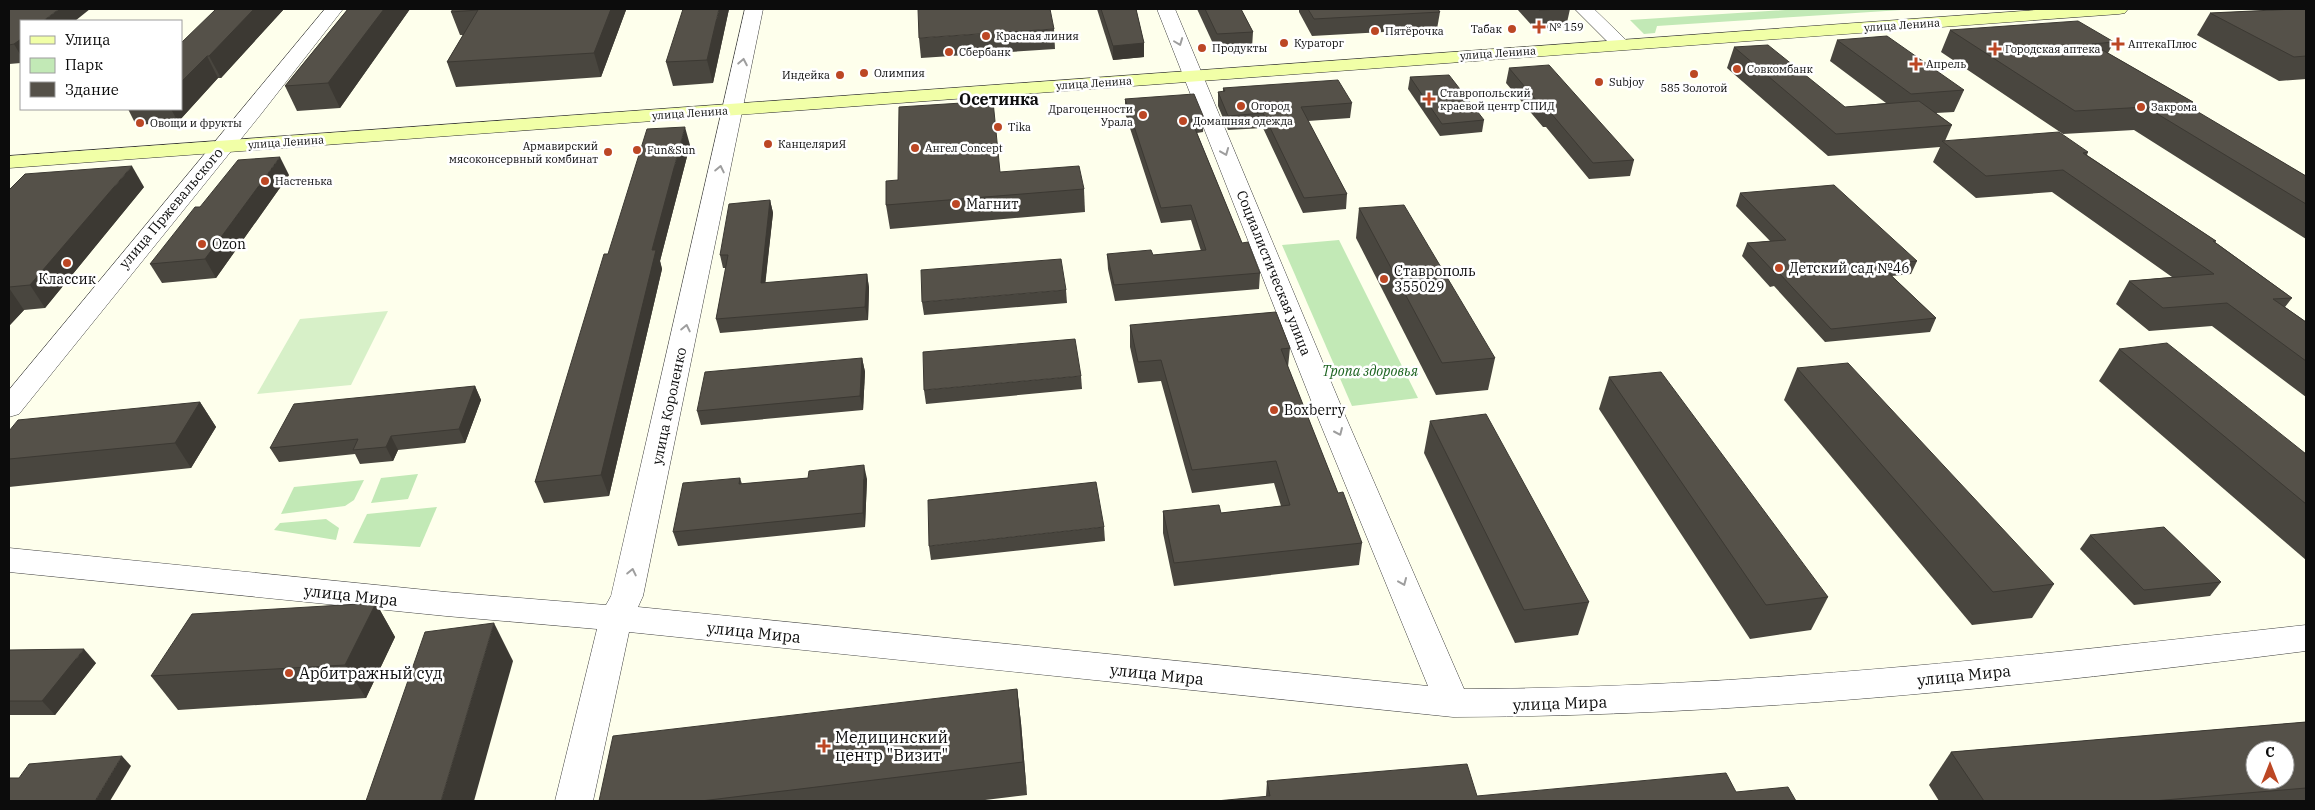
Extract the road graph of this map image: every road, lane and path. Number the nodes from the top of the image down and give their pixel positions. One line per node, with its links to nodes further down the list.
1 (334, 9): 9 (street, улица Пржевальского)
2 (754, 9): 8 (street, улица Короленко, one-way to 2)
3 (1166, 9): 7 (street, Социалистическая улица, one-way to 7)
4 (1584, 9): 6 (street)
5 (2119, 9): 6 (main road, улица Ленина)
6 (1620, 44): 7 (main road, улица Ленина)
7 (1192, 75): 8 (main road, улица Ленина); 15 (street, Социалистическая улица, one-way to 15)
8 (733, 110): 9 (main road, улица Ленина); 13 (street, улица Короленко, one-way to 8)
9 (224, 146): 10 (main road, улица Ленина); 11 (street, улица Пржевальского)
10 (9, 162)
11 (9, 408)
12 (9, 560): 13 (street, улица Мира)
13 (616, 618): 15 (street, улица Мира); 16 (street, улица Короленко)
14 (2306, 638): 15 (street, улица Мира)
15 (1453, 703)
16 (574, 801)

